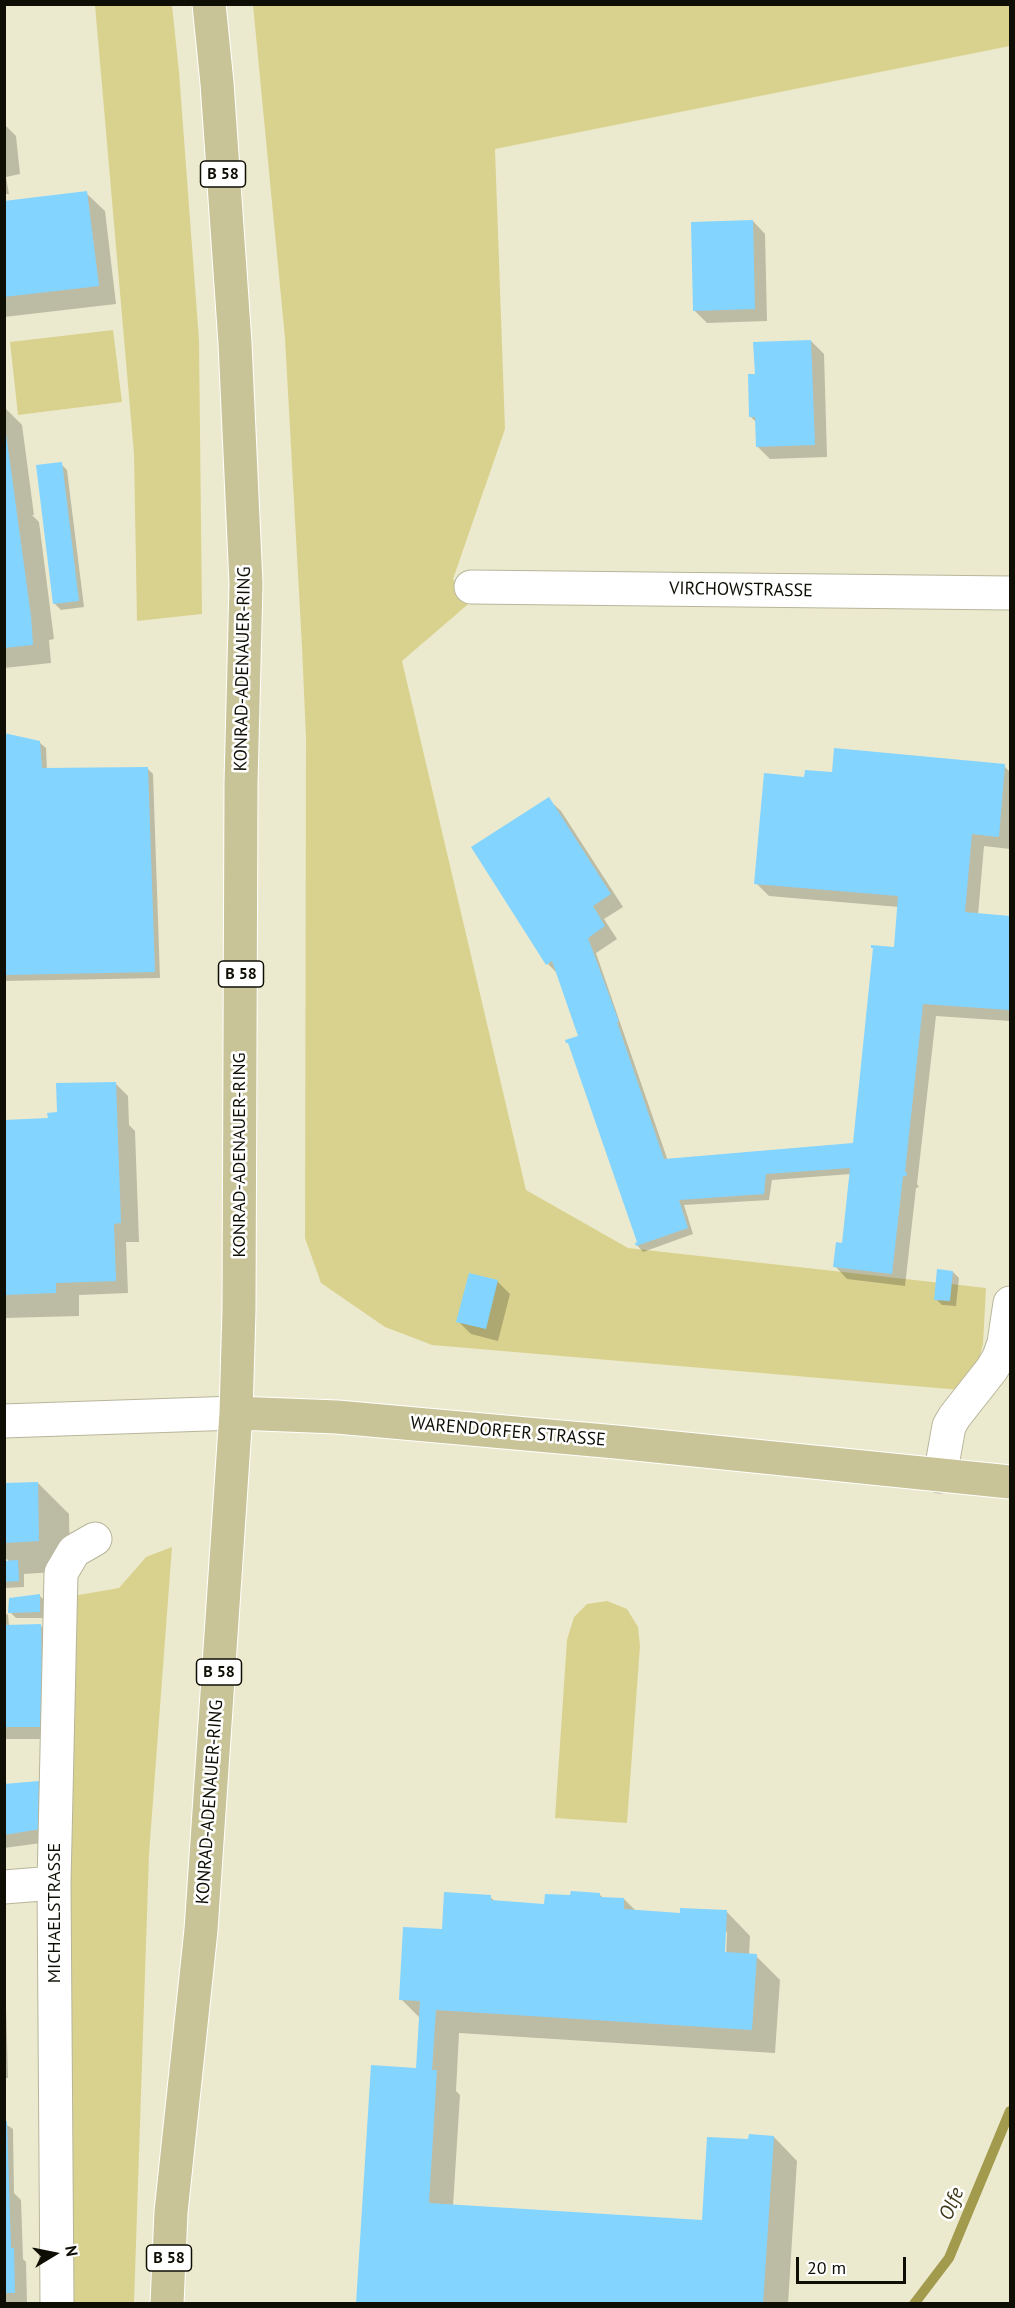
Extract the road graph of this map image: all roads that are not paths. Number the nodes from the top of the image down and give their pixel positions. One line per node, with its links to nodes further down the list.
1 (209, 4): 5 (main road, KONRAD-ADENAUER-RING / B 58)
2 (471, 587): 3 (street, VIRCHOWSTRASSE)
3 (1011, 593)
4 (1011, 1303): 7 (street)
5 (236, 1413): 6 (street, WARENDORFER STRASSE); 7 (main road, WARENDORFER STRASSE); 13 (main road, KONRAD-ADENAUER-RING / B 58)
6 (4, 1421)
7 (940, 1476): 8 (main road, WARENDORFER STRASSE)
8 (1011, 1482)
9 (95, 1539): 10 (street, MICHAELSTRASSE)
10 (54, 1883): 11 (street); 12 (street, MICHAELSTRASSE)
11 (4, 1887)
12 (57, 2304)
13 (167, 2304)

